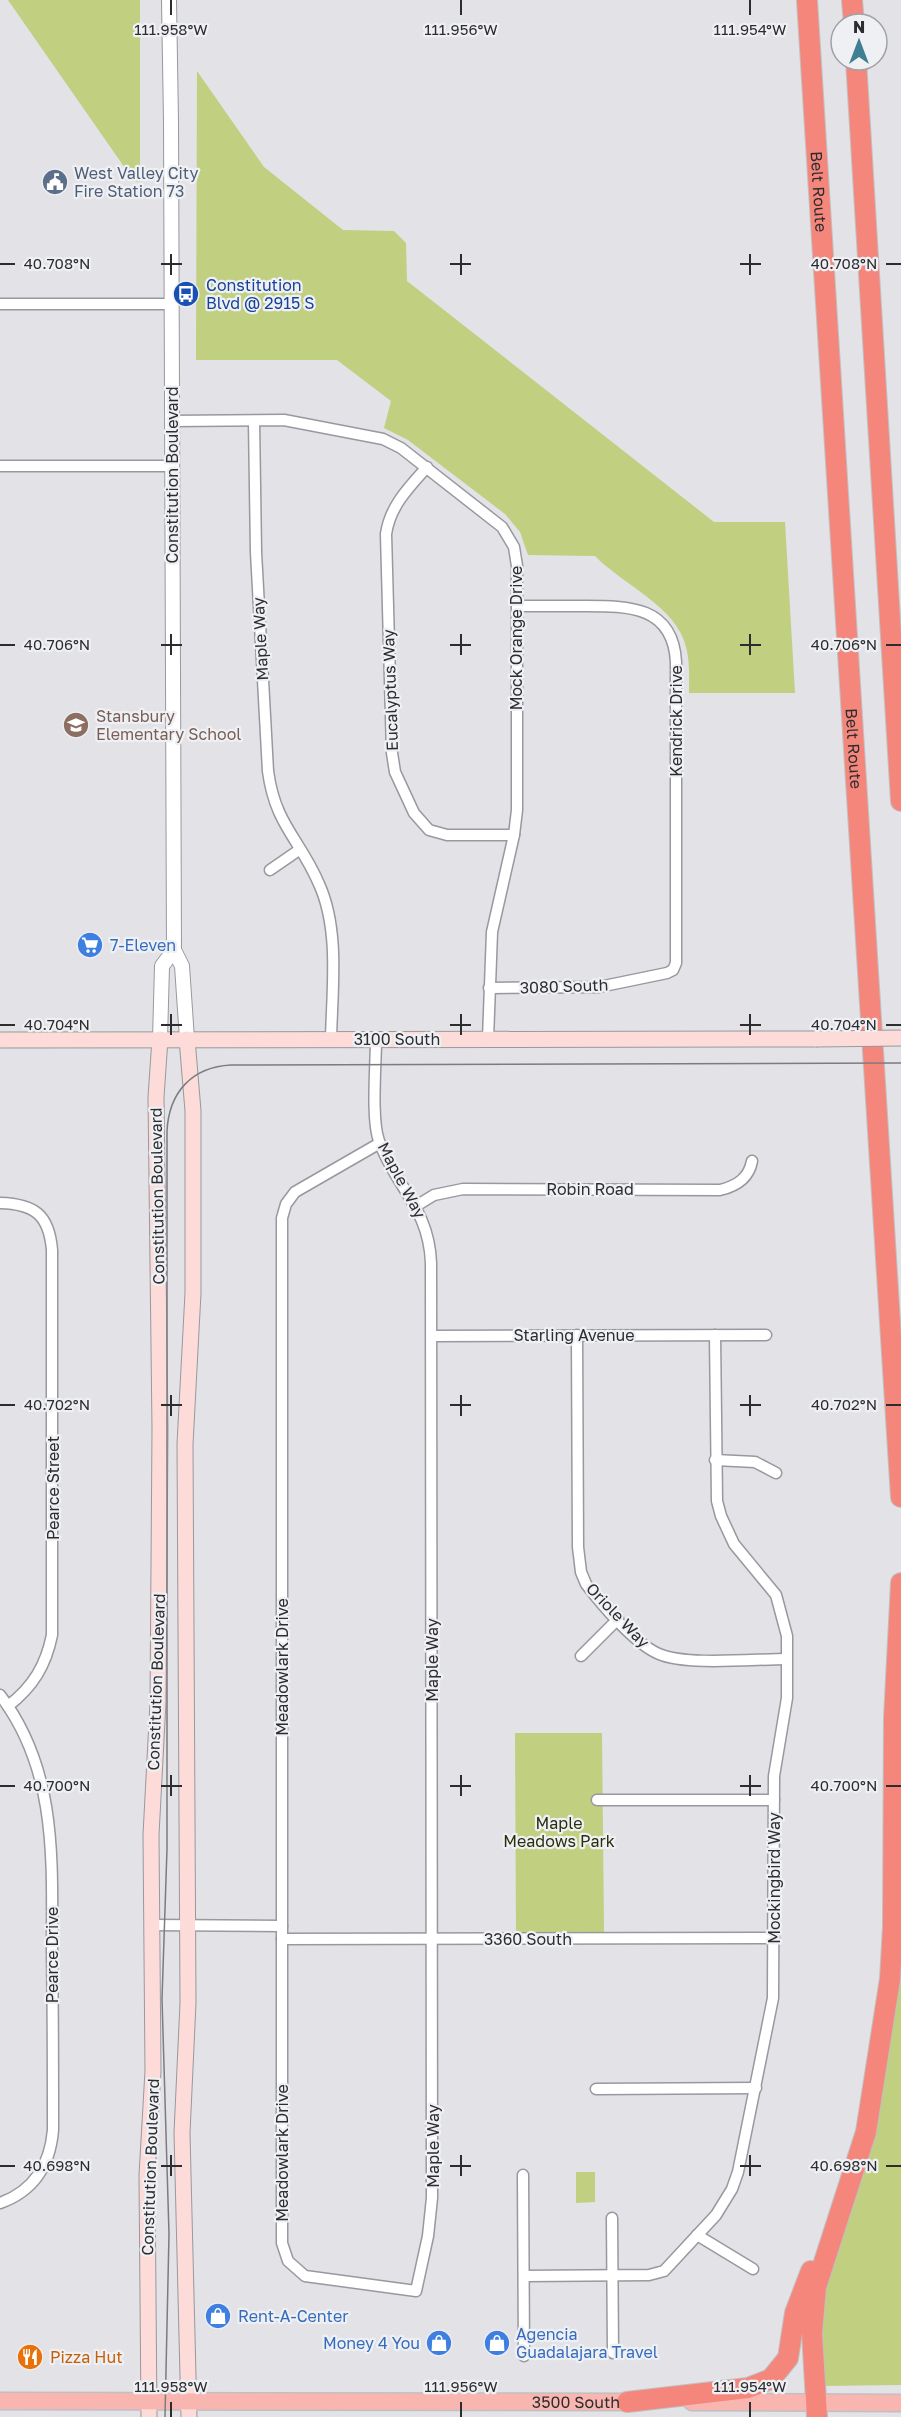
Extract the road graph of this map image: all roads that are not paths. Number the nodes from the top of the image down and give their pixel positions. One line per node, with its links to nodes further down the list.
1 (169, 0): 5 (street, Constitution Boulevard)
2 (807, 0): 36 (highway, Belt Route)
3 (857, 72): 12 (highway)
4 (0, 304): 5 (street)
5 (172, 304): 6 (street, Constitution Boulevard)
6 (172, 421): 7 (street, Mock Orange Drive); 9 (street, Constitution Boulevard)
7 (254, 421): 10 (street, Mock Orange Drive); 14 (street, Maple Way)
8 (0, 466): 9 (street)
9 (172, 466): 16 (street, Constitution Boulevard)
10 (427, 467): 11 (street, Mock Orange Drive); 13 (street, Eucalyptus Way)
11 (517, 606): 13 (street, Mock Orange Drive); 17 (street, Kendrick Drive)
12 (901, 801)
13 (514, 835): 18 (street, Mock Orange Drive)
14 (299, 850): 15 (street); 22 (street, Maple Way)
15 (270, 870)
16 (174, 950): 20 (street, Constitution Boulevard); 21 (street, Constitution Boulevard)
17 (673, 970): 18 (street, 3080 South)
18 (489, 988): 24 (street, Mock Orange Drive)
19 (901, 1038): 24 (main road, 3100 South, bridge)
20 (160, 1039): 21 (main road, 3100 South); 25 (main road, 3100 South); 45 (main road, Constitution Boulevard)
21 (188, 1039): 22 (main road, 3100 South); 46 (main road, Constitution Boulevard)
22 (331, 1039): 23 (main road, 3100 South)
23 (376, 1039): 24 (main road, 3100 South); 26 (street, Maple Way)
24 (489, 1039)
25 (0, 1040)
26 (380, 1143): 29 (street, Maple Way); 47 (street, Meadowlark Drive)
27 (752, 1161): 29 (street, Robin Road)
28 (0, 1203): 42 (street, Pearce Street)
29 (416, 1206): 33 (street, Maple Way)
30 (577, 1335): 31 (street, Starling Avenue); 33 (street, Starling Avenue); 38 (street, Oriole Way)
31 (715, 1335): 32 (street, Starling Avenue); 34 (street, Mockingbird Way)
32 (766, 1335)
33 (432, 1336): 50 (street, Maple Way)
34 (715, 1460): 35 (street); 40 (street, Mockingbird Way)
35 (776, 1473)
36 (901, 1497)
37 (901, 1583): 58 (highway)
38 (618, 1619): 39 (street); 40 (street, Oriole Way)
39 (581, 1656)
40 (786, 1659): 44 (street, Mockingbird Way)
41 (0, 1695): 42 (street, Pearce Drive)
42 (8, 1706): 54 (street, Pearce Drive)
43 (597, 1800): 44 (street)
44 (774, 1800): 48 (street, Mockingbird Way)
45 (151, 1925): 46 (street); 67 (main road, Constitution Boulevard)
46 (187, 1925): 47 (street); 68 (main road, Constitution Boulevard)
47 (282, 1926): 49 (street, Meadowlark Drive)
48 (774, 1938): 50 (street, 3360 South); 51 (street, Mockingbird Way)
49 (282, 1939): 50 (street, 3360 South); 57 (street, Meadowlark Drive)
50 (433, 1939): 57 (street, Maple Way)
51 (756, 2088): 52 (street); 56 (street, Mockingbird Way)
52 (596, 2089)
53 (523, 2175): 61 (street)
54 (0, 2203)
55 (612, 2218): 60 (street)
56 (697, 2235): 59 (street); 60 (street, Mockingbird Way)
57 (282, 2243)
58 (826, 2249): 65 (highway); 69 (highway)
59 (753, 2269)
60 (612, 2275): 61 (street, Mockingbird Way); 62 (street)
61 (524, 2276): 63 (street)
62 (613, 2354)
63 (524, 2356)
64 (0, 2401): 67 (main road, 3500 South)
65 (627, 2402): 68 (main road, 3500 South); 69 (main road, 3500 South)
66 (901, 2403): 69 (main road, 3500 South)
67 (148, 2409): 68 (main road, 3500 South)
68 (189, 2409)
69 (816, 2409)

